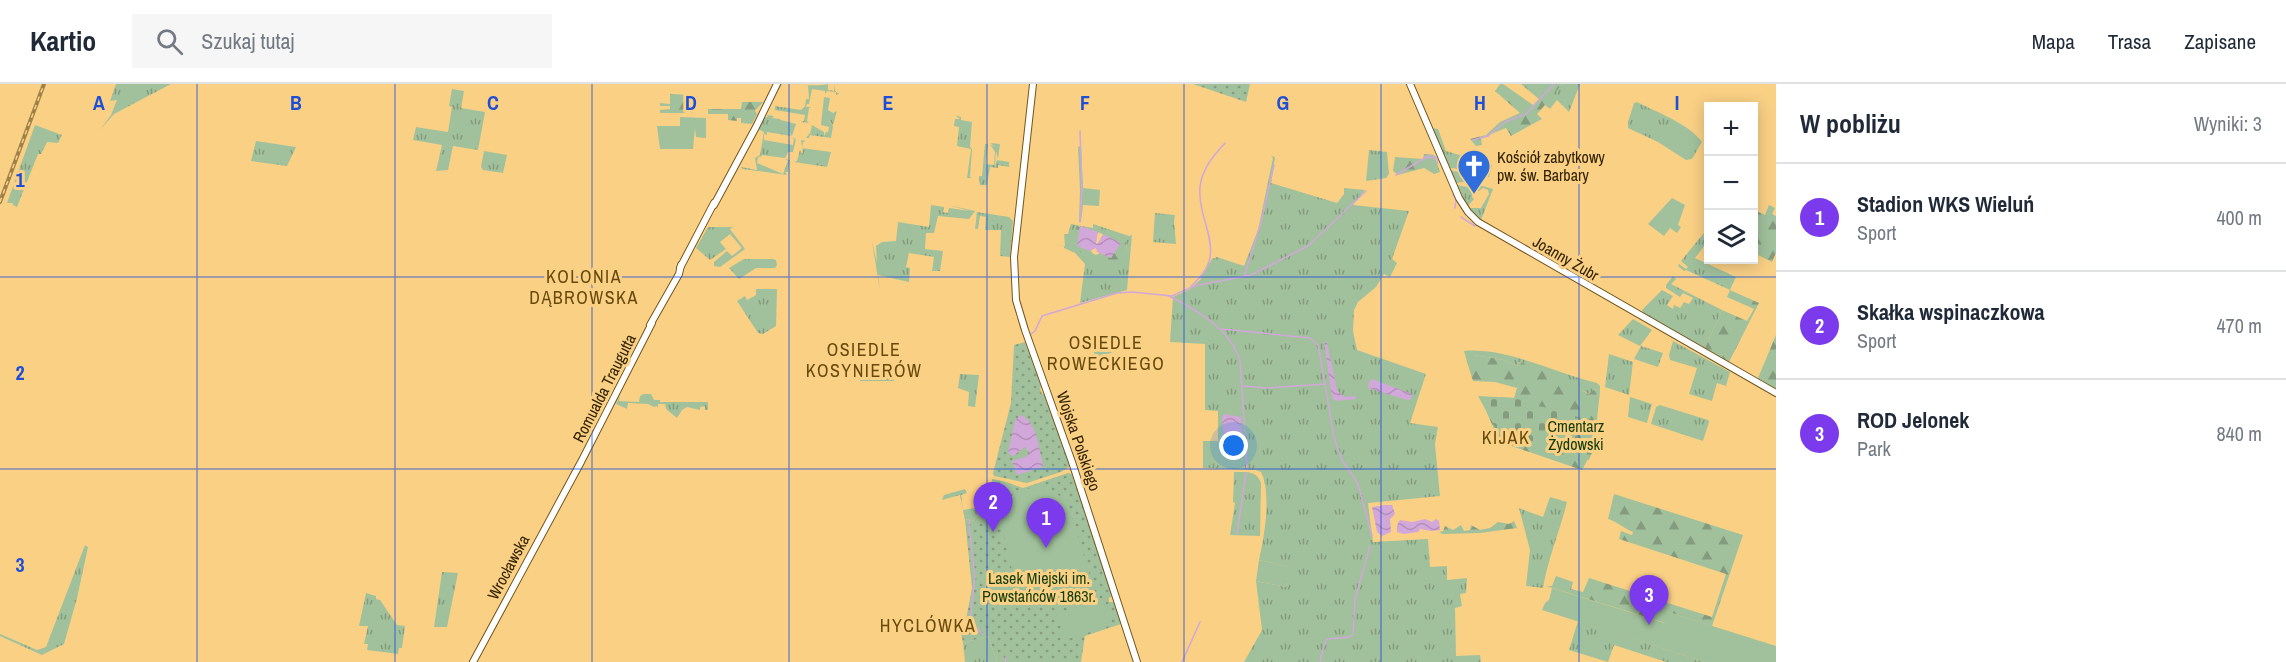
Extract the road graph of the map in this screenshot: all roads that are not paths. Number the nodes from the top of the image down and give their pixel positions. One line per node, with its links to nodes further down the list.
1 (777, 84): 4 (street, Romualda Traugutta)
2 (1033, 84): 10 (street, Wojska Polskiego)
3 (1410, 84): 5 (street, Joanny Żubr)
4 (652, 323): 6 (street, Romualda Traugutta); 7 (street, Romualda Traugutta)
5 (1776, 393)
6 (583, 450): 8 (street, Wrocławska)
7 (579, 465): 8 (street, Wrocławska)
8 (567, 485): 9 (street, Wrocławska)
9 (472, 662)
10 (1137, 662)

